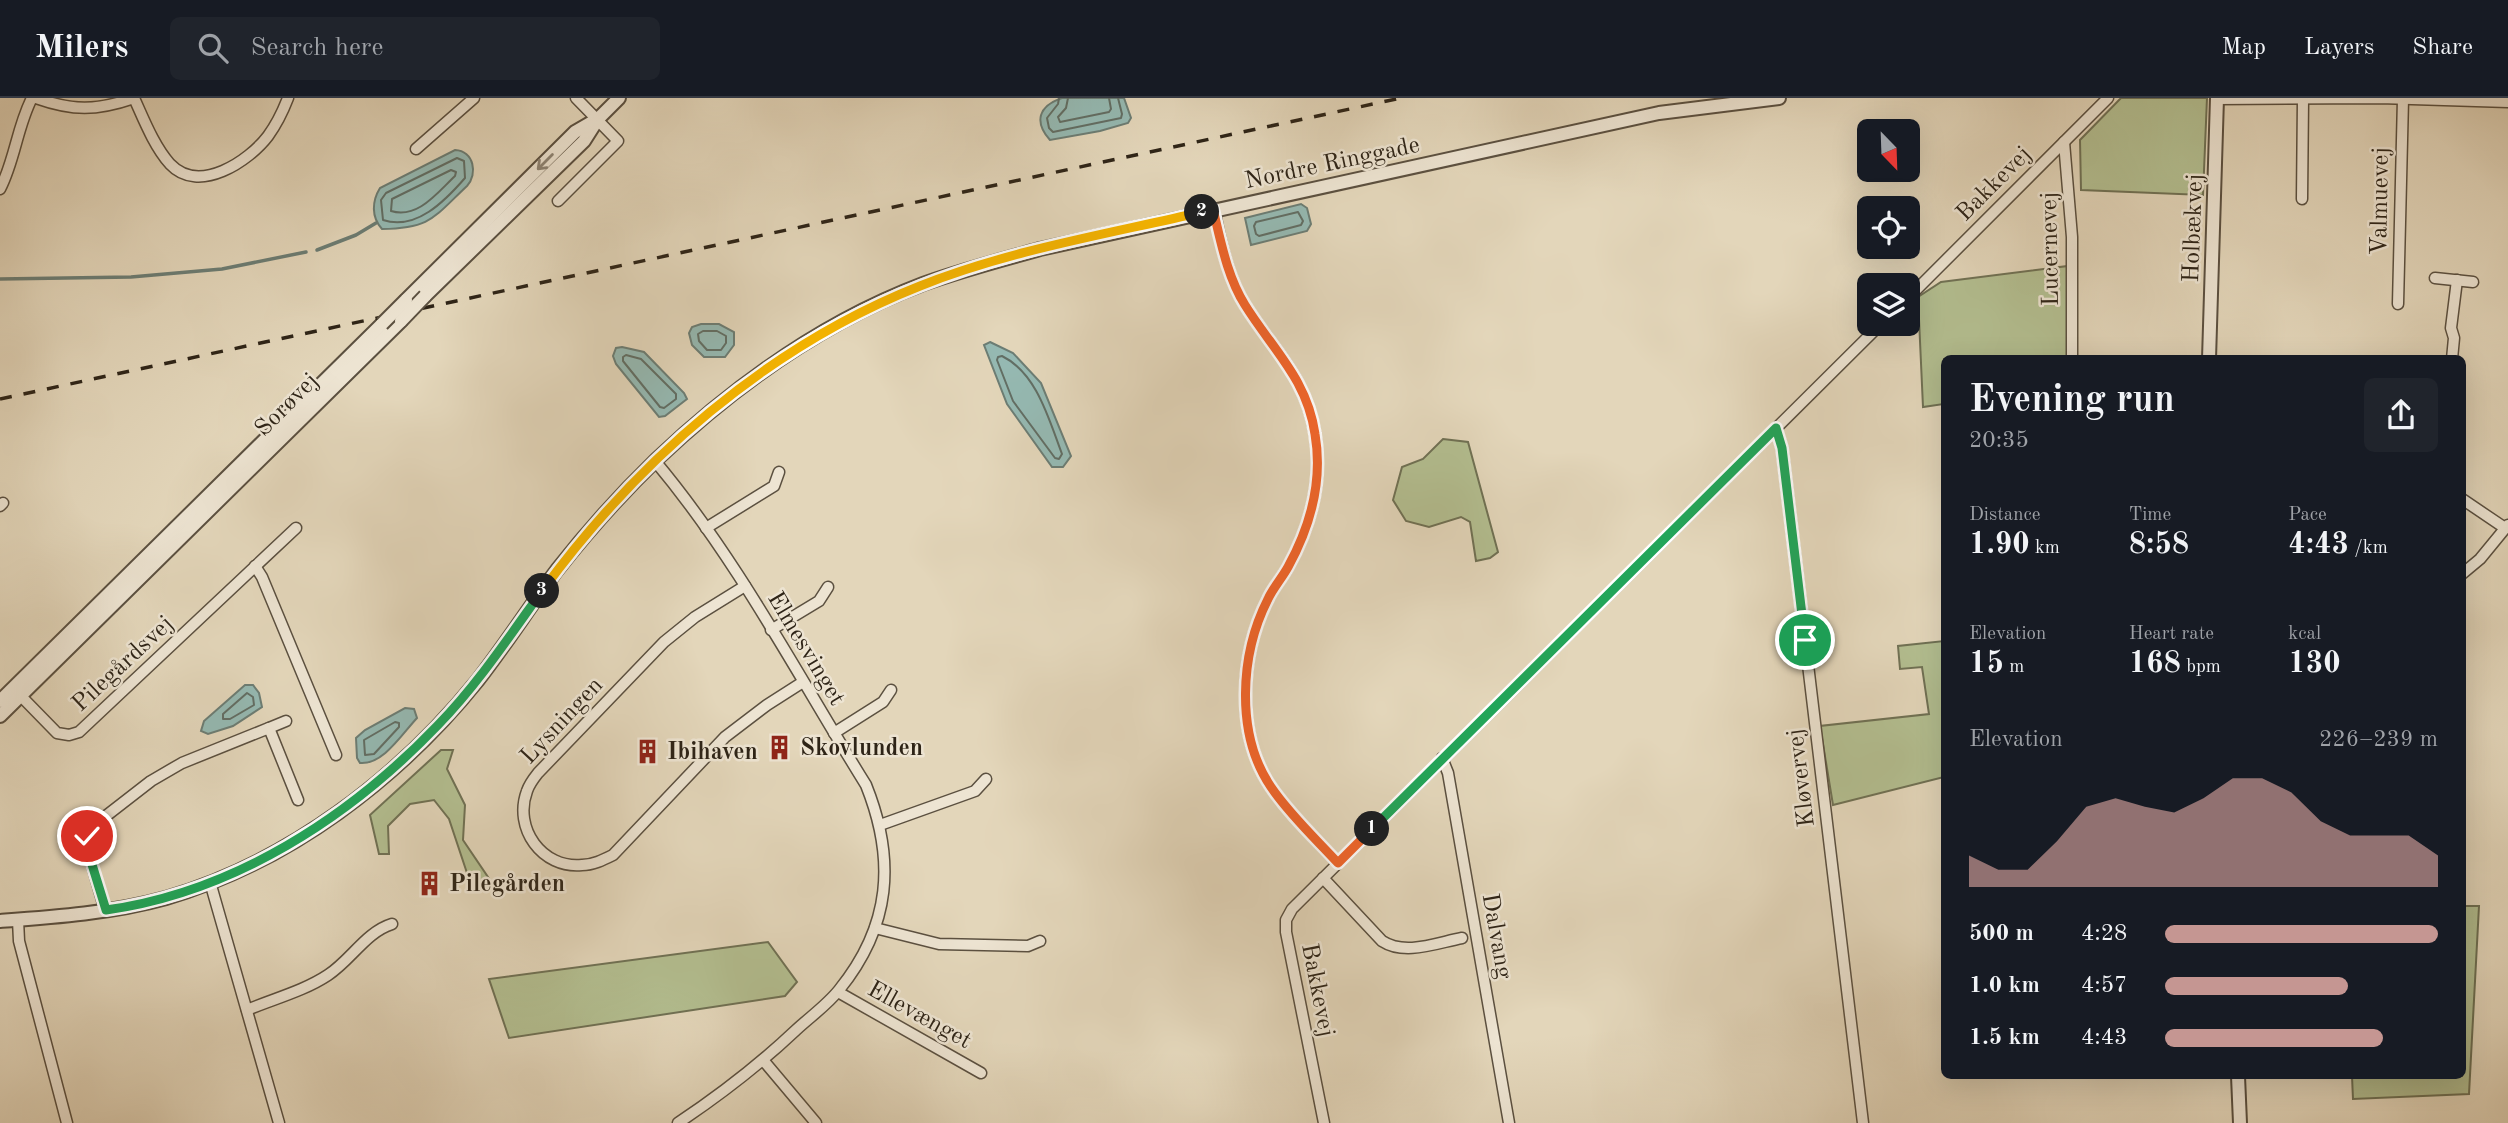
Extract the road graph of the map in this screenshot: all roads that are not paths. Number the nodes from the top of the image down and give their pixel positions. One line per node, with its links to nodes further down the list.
1 (34, 98): 2 (street); 17 (street)
2 (134, 98): 3 (street)
3 (288, 98)
4 (474, 98): 16 (street)
5 (576, 98): 14 (street)
6 (619, 98): 14 (street, Sorøvej)
7 (1779, 98): 20 (street, Nordre Ringgade)
8 (2108, 98): 15 (street, Bakkevej)
9 (2217, 98): 11 (street); 28 (street, Holbækvej)
10 (2380, 98): 11 (street); 12 (street)
11 (2303, 99): 18 (street)
12 (2403, 99): 13 (street); 25 (street, Valmuevej)
13 (2508, 102)
14 (598, 119): 19 (street); 44 (street, Sorøvej, bridge); 44 (street, Sorøvej, one-way to 44, bridge)
15 (2064, 142): 24 (street, Bakkevej); 27 (street, Lucernevej)
16 (416, 149)
17 (0, 189)
18 (2302, 199)
19 (558, 201)
20 (1213, 209): 31 (street, Nordre Ringgade); 55 (street)
21 (2435, 278): 22 (street)
22 (2457, 280): 23 (street); 29 (street)
23 (2473, 282)
24 (1920, 286)
25 (2398, 304)
26 (1869, 336): 30 (street, Bakkevej)
27 (2072, 355)
28 (2209, 355)
29 (2452, 355)
30 (1776, 428): 51 (street, Bakkevej); 76 (street, Kløvervej)
31 (655, 461): 36 (street, Elmesvinget); 57 (street, Nordre Ringgade)
32 (779, 472): 36 (street)
33 (2466, 501): 34 (street)
34 (2507, 527): 38 (street)
35 (296, 528): 37 (street, Pilegårdsvej)
36 (706, 528): 39 (street, Elmesvinget)
37 (255, 566): 44 (street, Pilegårdsvej); 50 (street)
38 (2466, 571)
39 (745, 586): 41 (street, Elmesvinget); 42 (street, Lysningen)
40 (828, 587): 41 (street)
41 (771, 630): 42 (street, Elmesvinget)
42 (803, 682): 49 (street, Elmesvinget)
43 (891, 690): 49 (street)
44 (17, 692): 45 (street, Sorøvej); 46 (street, Sorøvej)
45 (0, 701)
46 (0, 716)
47 (286, 721): 48 (street)
48 (268, 728): 53 (street); 58 (street)
49 (834, 733): 54 (street, Elmesvinget)
50 (336, 755)
51 (1442, 758): 55 (street, Bakkevej); 75 (street, Dalvang)
52 (986, 779): 54 (street)
53 (298, 800)
54 (880, 825): 62 (street, Elmesvinget)
55 (1338, 863): 56 (street, Bakkevej)
56 (1323, 878): 63 (street); 74 (street, Bakkevej)
57 (210, 882): 58 (street, Nordre Ringgade); 66 (street)
58 (106, 910): 59 (street, Nordre Ringgade)
59 (18, 920): 60 (street, Nordre Ringgade); 70 (street)
60 (0, 921)
61 (393, 924): 66 (street)
62 (875, 928): 64 (street); 65 (street, Elmesvinget)
63 (1462, 938)
64 (1040, 942)
65 (838, 992): 67 (street, Elmesvinget); 68 (street, Ellevænget)
66 (247, 1010): 71 (street)
67 (763, 1060): 72 (street, Elmesvinget); 73 (street)
68 (981, 1073)
69 (2238, 1079): 77 (street)
70 (67, 1123)
71 (279, 1123)
72 (678, 1123)
73 (816, 1123)
74 (1324, 1123)
75 (1509, 1123)
76 (1863, 1123)
77 (2239, 1123)

